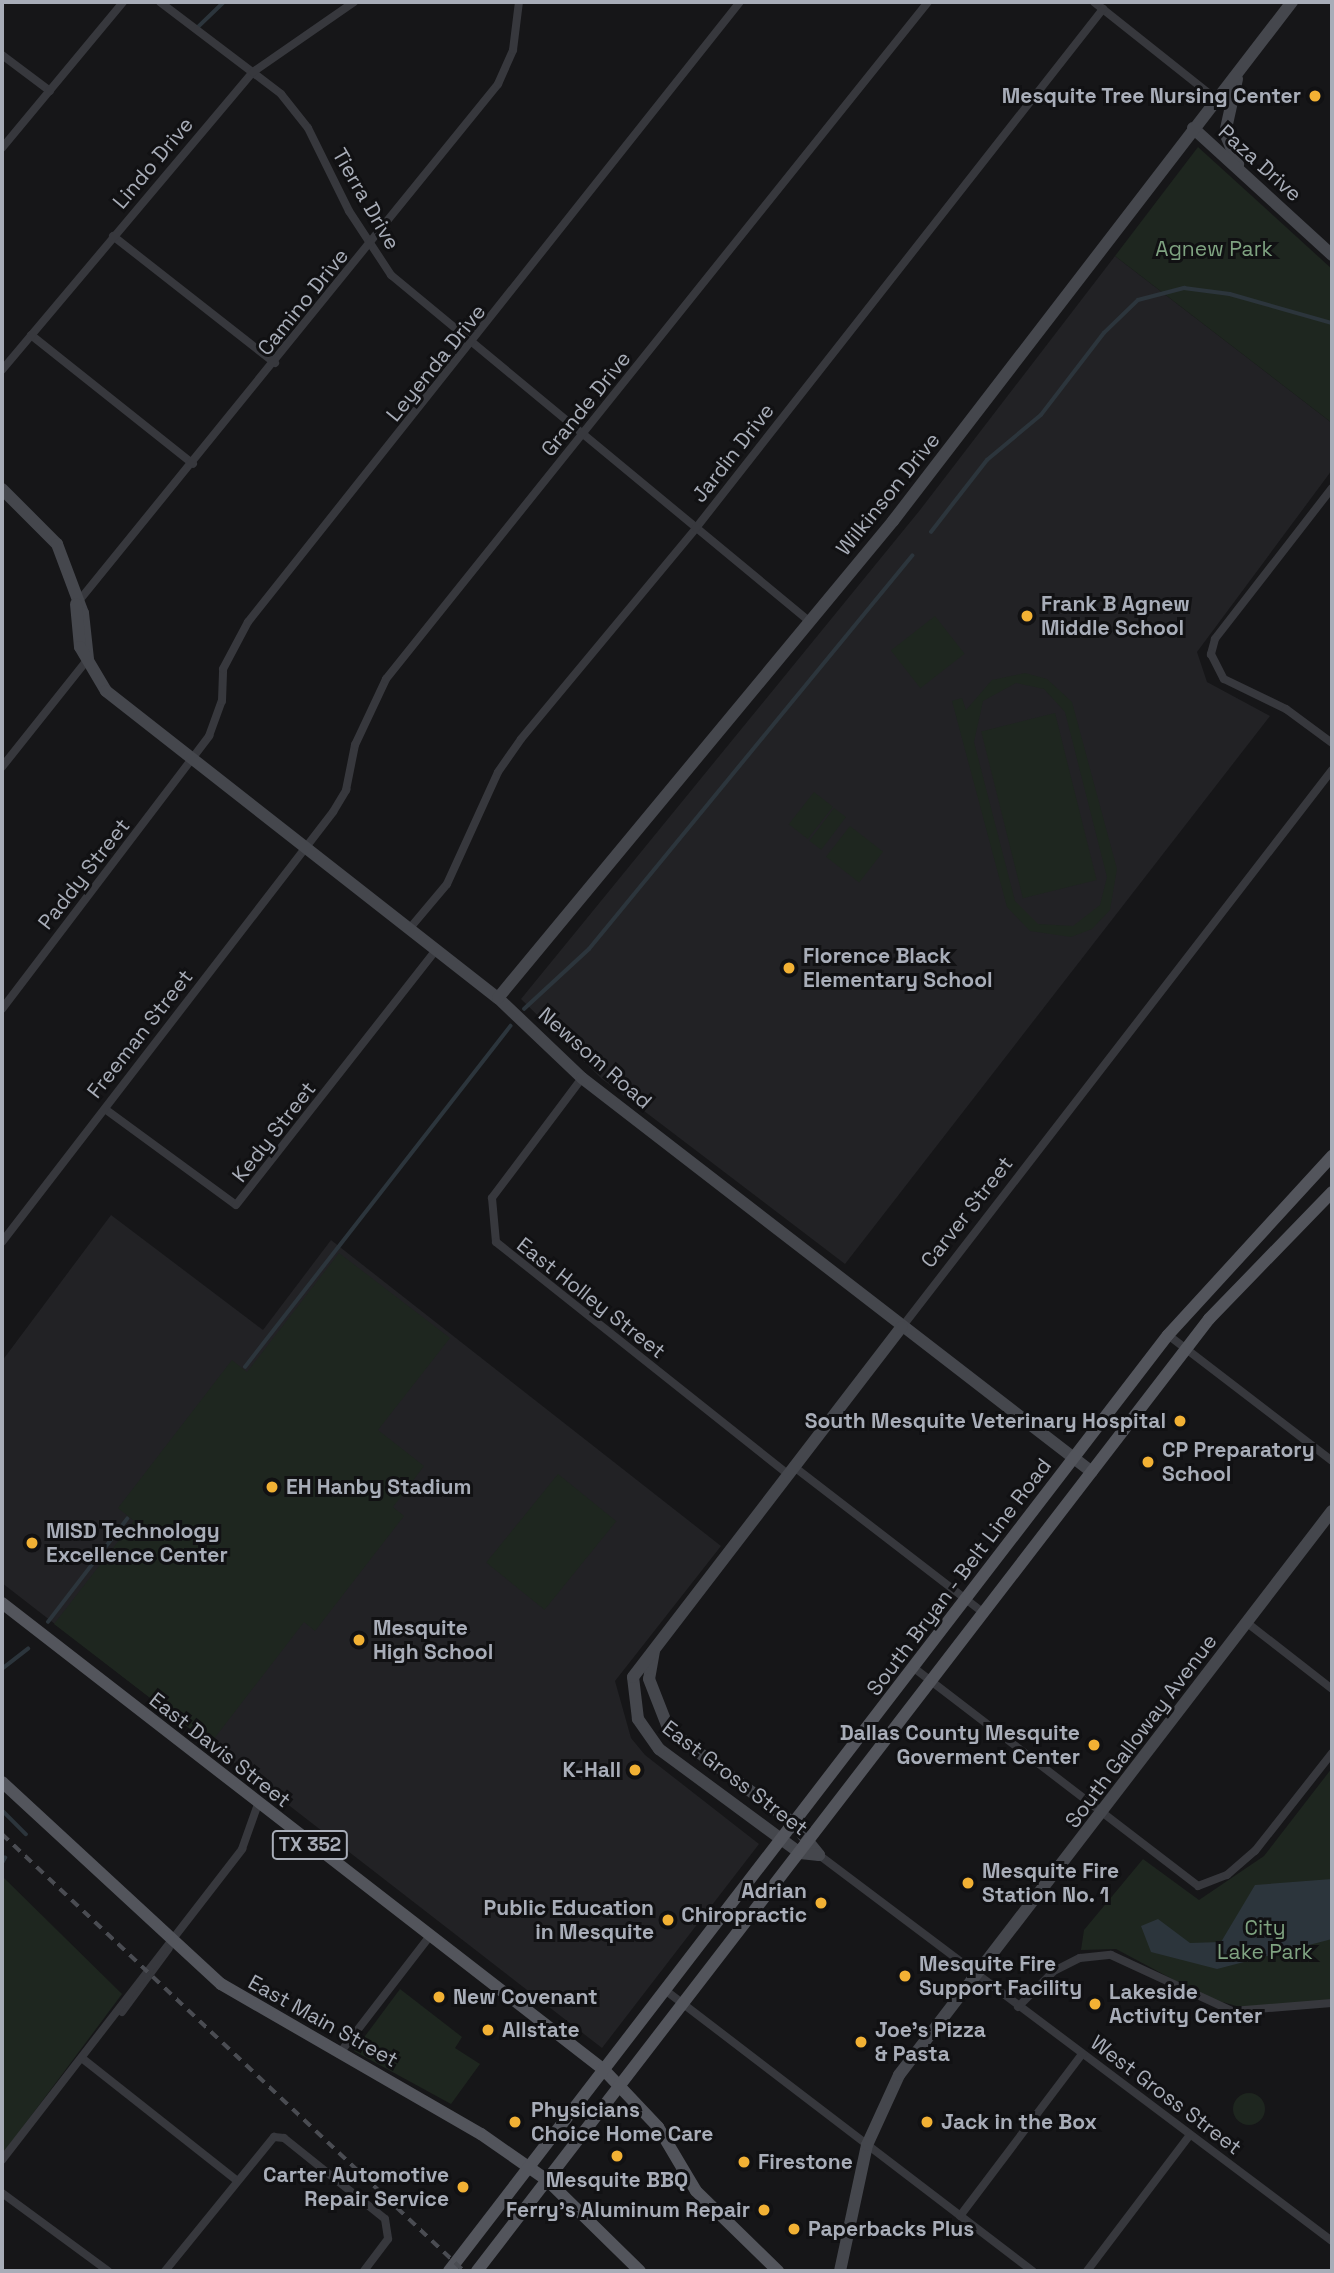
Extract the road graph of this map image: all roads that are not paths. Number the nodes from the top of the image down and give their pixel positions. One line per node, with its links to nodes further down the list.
1 (123, 2): 13 (street)
2 (160, 2): 12 (street, Tierra Drive)
3 (354, 2): 12 (street, Lindo Drive)
4 (519, 2): 19 (street, Camino Drive)
5 (740, 2): 22 (street, Leyenda Drive)
6 (928, 2): 25 (street, Grande Drive)
7 (1094, 2): 9 (street, Paza Drive)
8 (1292, 2): 11 (street, Wilkinson Drive)
9 (1103, 9): 14 (street, Paza Drive); 29 (street, Jardin Drive)
10 (2, 55): 13 (street)
11 (1242, 66): 14 (street, Wilkinson Drive); 17 (street)
12 (253, 72): 18 (street, Lindo Drive); 19 (street, Tierra Drive)
13 (50, 91): 16 (street)
14 (1216, 99): 15 (street, Wilkinson Drive)
15 (1193, 128): 17 (street, Paza Drive); 31 (street, Wilkinson Drive)
16 (2, 148)
17 (1245, 176): 20 (street, Paza Drive)
18 (113, 236): 21 (street, Lindo Drive); 23 (street)
19 (370, 247): 22 (street, Tierra Drive); 23 (street, Camino Drive)
20 (1332, 255)
21 (31, 335): 24 (street, Lindo Drive); 26 (street)
22 (473, 345): 25 (street, Tierra Drive); 34 (street, Leyenda Drive)
23 (275, 363): 26 (street, Camino Drive)
24 (2, 370)
25 (584, 435): 29 (street, Tierra Drive); 37 (street, Grande Drive)
26 (193, 464): 30 (street, Camino Drive)
27 (1332, 488): 33 (street)
28 (2, 489): 30 (street, Newsom Road)
29 (696, 528): 31 (street, Tierra Drive); 38 (street, Jardin Drive)
30 (76, 604): 32 (street, Newsom Road)
31 (809, 621): 40 (street, Wilkinson Drive)
32 (88, 659): 34 (street, Newsom Road); 35 (street)
33 (1332, 743)
34 (194, 760): 37 (street, Newsom Road); 41 (street, Paddy Street)
35 (2, 767)
36 (1332, 770): 47 (street, Carver Street)
37 (306, 848): 38 (street, Newsom Road); 43 (street, Freeman Street)
38 (410, 928): 39 (street, Newsom Road)
39 (438, 949): 40 (street, Newsom Road); 43 (street, Kedy Street)
40 (498, 998): 42 (street, Newsom Road)
41 (2, 1009)
42 (582, 1077): 47 (street, Newsom Road); 52 (street, East Holley Street)
43 (105, 1109): 46 (street, Freeman Street)
44 (1332, 1156): 48 (main road, South Bryan - Belt Line Road)
45 (1332, 1192): 49 (main road, South Bryan - Belt Line Road)
46 (2, 1242)
47 (902, 1327): 50 (street, Newsom Road); 52 (street, Carver Street)
48 (1168, 1335): 49 (street); 50 (main road, South Bryan - Belt Line Road)
49 (1186, 1349): 51 (street); 53 (main road, South Bryan - Belt Line Road)
50 (1074, 1458): 53 (street, Newsom Road); 55 (main road, South Bryan - Belt Line Road)
51 (1332, 1461)
52 (791, 1470): 57 (street, East Holley Street); 61 (street, Carver Street)
53 (1092, 1472): 56 (main road, South Bryan - Belt Line Road)
54 (1332, 1511): 60 (street, South Galloway Avenue)
55 (1013, 1538): 56 (main road); 57 (main road, South Bryan - Belt Line Road)
56 (1031, 1552): 59 (main road, South Bryan - Belt Line Road)
57 (966, 1600): 59 (street, East Holley Street); 62 (main road, South Bryan - Belt Line Road)
58 (2, 1603): 70 (main road, East Davis Street / TX 352)
59 (984, 1613): 64 (main road, South Bryan - Belt Line Road)
60 (1246, 1622): 65 (street); 71 (street, South Galloway Avenue)
61 (655, 1647): 63 (street, Carver Street); 72 (street, East Gross Street)
62 (914, 1668): 64 (street); 67 (main road, South Bryan - Belt Line Road)
63 (633, 1677): 74 (street, East Gross Street)
64 (931, 1682): 68 (main road, South Bryan - Belt Line Road); 71 (street)
65 (1332, 1689)
66 (1332, 1753): 71 (street)
67 (848, 1754): 68 (main road); 72 (main road, South Bryan - Belt Line Road)
68 (865, 1768): 73 (main road, South Bryan - Belt Line Road)
69 (2, 1782): 78 (main road, East Main Street)
70 (258, 1804): 77 (main road, East Davis Street / TX 352); 78 (street)
71 (1102, 1815): 79 (street, South Galloway Avenue)
72 (794, 1824): 73 (street, East Gross Street); 74 (main road, South Bryan - Belt Line Road)
73 (811, 1838): 75 (main road, South Bryan - Belt Line Road); 76 (street, East Gross Street)
74 (783, 1839): 75 (street, East Gross Street); 80 (main road, South Bryan - Belt Line Road)
75 (800, 1853): 76 (street, East Gross Street); 82 (main road, South Bryan - Belt Line Road)
76 (819, 1855): 79 (street, East Gross Street)
77 (429, 1937): 85 (street); 88 (main road, East Davis Street / TX 352)
78 (170, 1942): 84 (street); 84 (street); 85 (main road, East Main Street)
79 (979, 1976): 83 (street, West Gross Street); 91 (street, South Galloway Avenue)
80 (665, 1990): 82 (street); 88 (main road, South Bryan - Belt Line Road)
81 (1332, 2003): 83 (street)
82 (684, 2004): 89 (main road, South Bryan - Belt Line Road); 91 (street)
83 (1018, 2007): 86 (street, West Gross Street)
84 (116, 2016): 87 (street)
85 (339, 2054): 93 (main road, East Main Street)
86 (1082, 2054): 90 (street, West Gross Street); 97 (street)
87 (83, 2059): 92 (street); 94 (street)
88 (604, 2070): 89 (main road, East Davis Street / TX 352); 93 (main road, South Bryan - Belt Line Road)
89 (620, 2085): 95 (main road, South Bryan - Belt Line Road); 105 (main road, East Davis Street / TX 352)
90 (1190, 2135): 98 (street, West Gross Street); 108 (street)
91 (867, 2145): 97 (street); 106 (street, South Galloway Avenue)
92 (2, 2160)
93 (532, 2169): 95 (main road, East Main Street); 102 (main road, South Bryan - Belt Line Road)
94 (236, 2180): 100 (street); 101 (street)
95 (547, 2180): 103 (main road, South Bryan - Belt Line Road); 104 (main road, East Main Street)
96 (2, 2193): 99 (street)
97 (960, 2216): 107 (street)
98 (1332, 2241)
99 (104, 2270)
100 (166, 2271)
101 (364, 2271)
102 (449, 2271)
103 (477, 2271)
104 (640, 2271)
105 (778, 2271)
106 (840, 2271)
107 (1033, 2271)
108 (1087, 2271)

